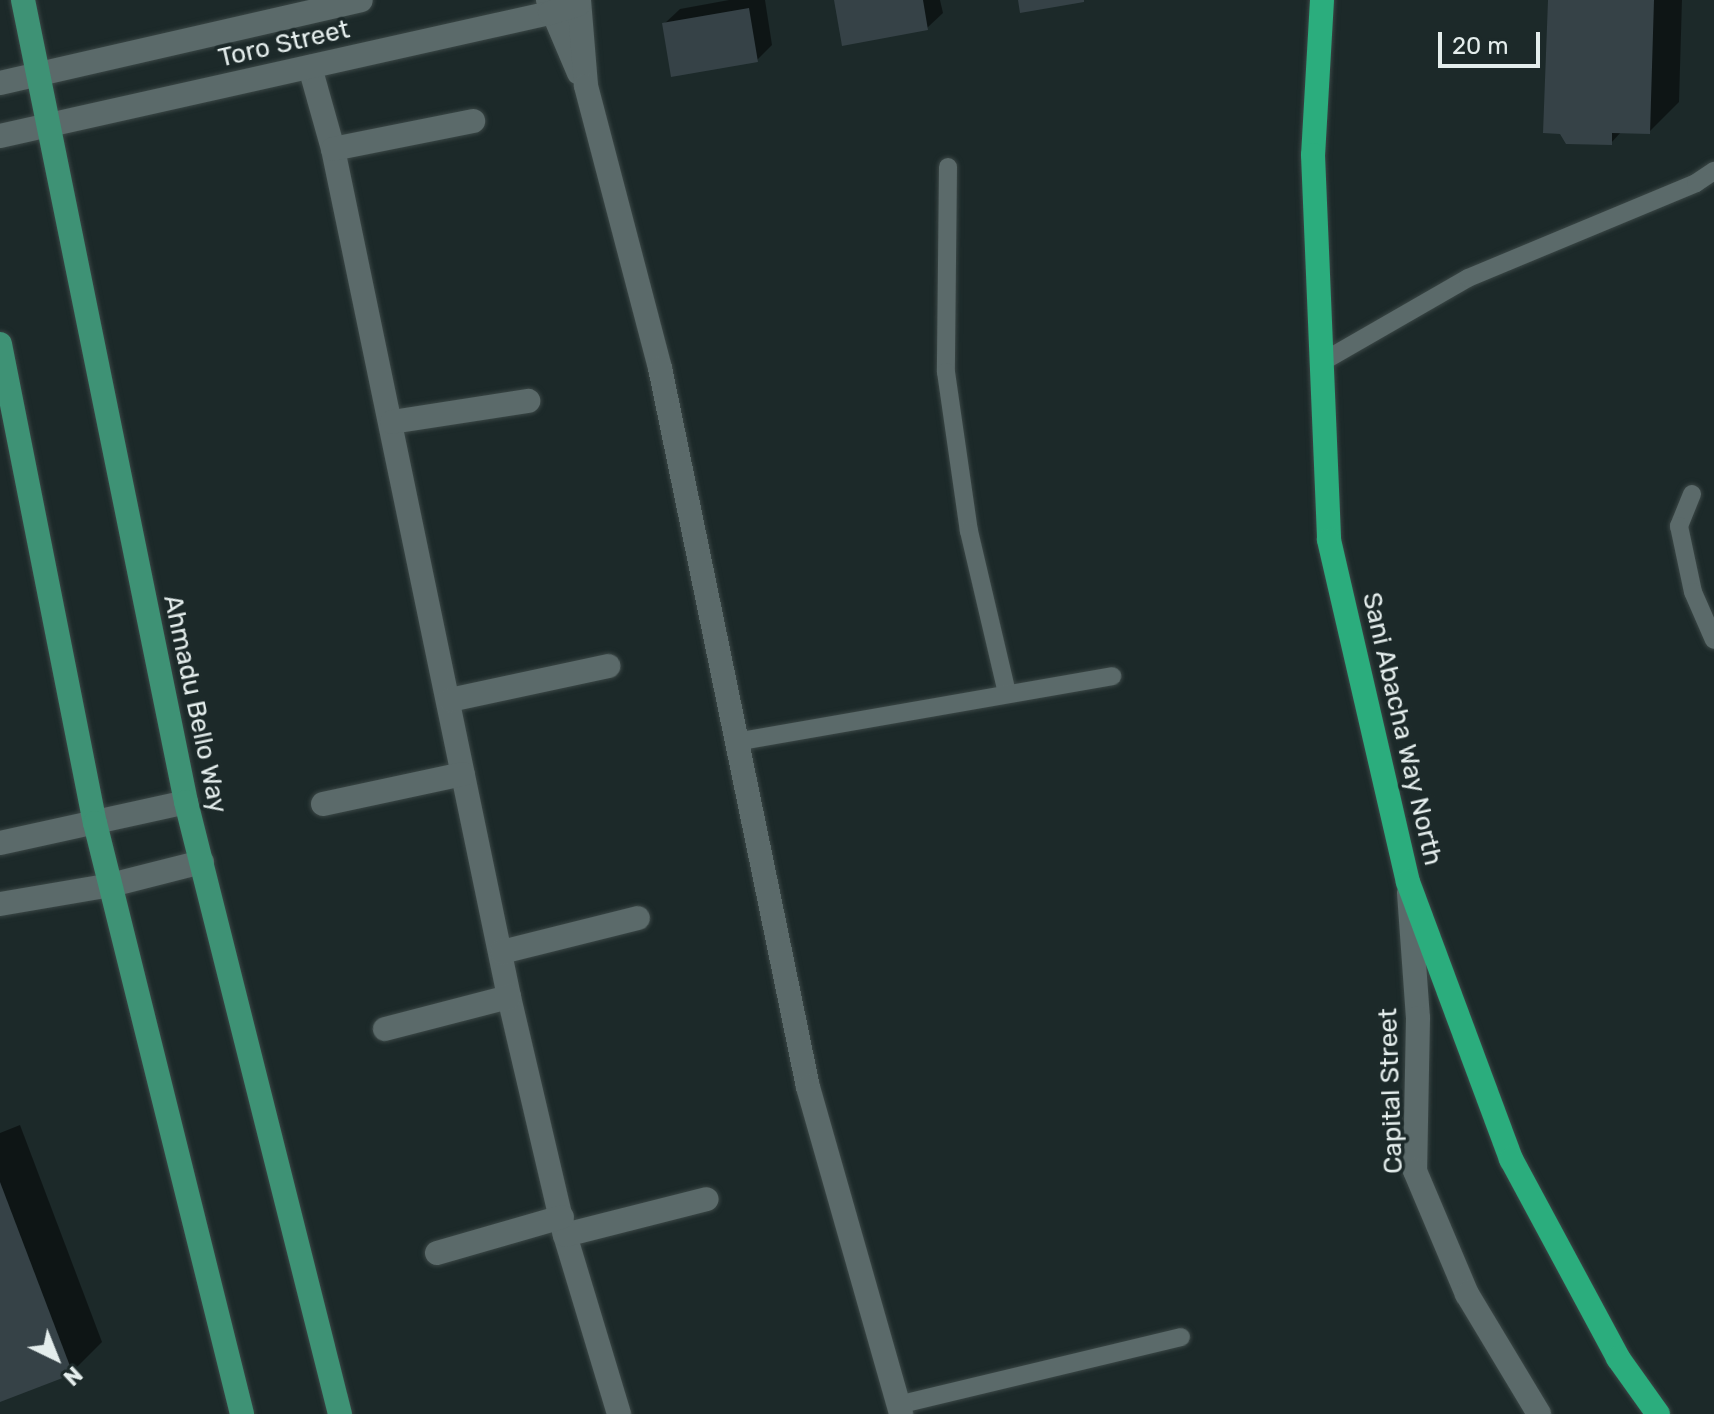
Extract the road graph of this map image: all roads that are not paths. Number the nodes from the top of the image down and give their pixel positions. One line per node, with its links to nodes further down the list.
1 (23, 0): 7 (main road, Ahmadu Bello Way)
2 (361, 0): 7 (street, Toro Street)
3 (1322, 0): 17 (highway, Sani Abacha Way North)
4 (579, 2): 5 (street, Toro Street); 9 (street)
5 (549, 7): 6 (street, Toro Street); 9 (street)
6 (310, 67): 11 (street, Toro Street); 13 (street)
7 (38, 75): 8 (street, Toro Street); 11 (main road, Ahmadu Bello Way)
8 (0, 83)
9 (586, 86): 26 (street)
10 (473, 121): 13 (street)
11 (47, 126): 12 (street, Toro Street); 28 (main road, Ahmadu Bello Way)
12 (0, 136)
13 (333, 149): 19 (street)
14 (948, 167): 24 (lane)
15 (1714, 171): 17 (lane)
16 (0, 344): 30 (main road)
17 (1322, 362): 33 (highway, Sani Abacha Way North)
18 (528, 401): 19 (street)
19 (392, 422): 25 (street)
20 (1692, 494): 21 (lane)
21 (1714, 640)
22 (608, 666): 25 (street)
23 (1112, 676): 24 (lane)
24 (1007, 693): 26 (lane)
25 (450, 700): 27 (street)
26 (735, 742): 44 (street)
27 (463, 774): 29 (street); 37 (street)
28 (186, 802): 30 (street); 32 (main road, Ahmadu Bello Way)
29 (323, 804)
30 (95, 823): 31 (street); 34 (main road)
31 (0, 843)
32 (202, 862): 34 (street); 46 (main road, Ahmadu Bello Way)
33 (1408, 882): 48 (street, Capital Street); 49 (highway, Sani Abacha Way North)
34 (111, 885): 35 (street); 45 (main road)
35 (0, 904)
36 (638, 918): 37 (street)
37 (502, 952): 38 (street)
38 (509, 997): 39 (street); 41 (street)
39 (385, 1029)
40 (707, 1199): 41 (street)
41 (564, 1226): 42 (street); 47 (street)
42 (437, 1253)
43 (1181, 1337): 44 (lane)
44 (900, 1409)
45 (242, 1414)
46 (340, 1414)
47 (619, 1414)
48 (1539, 1414)
49 (1658, 1414)

